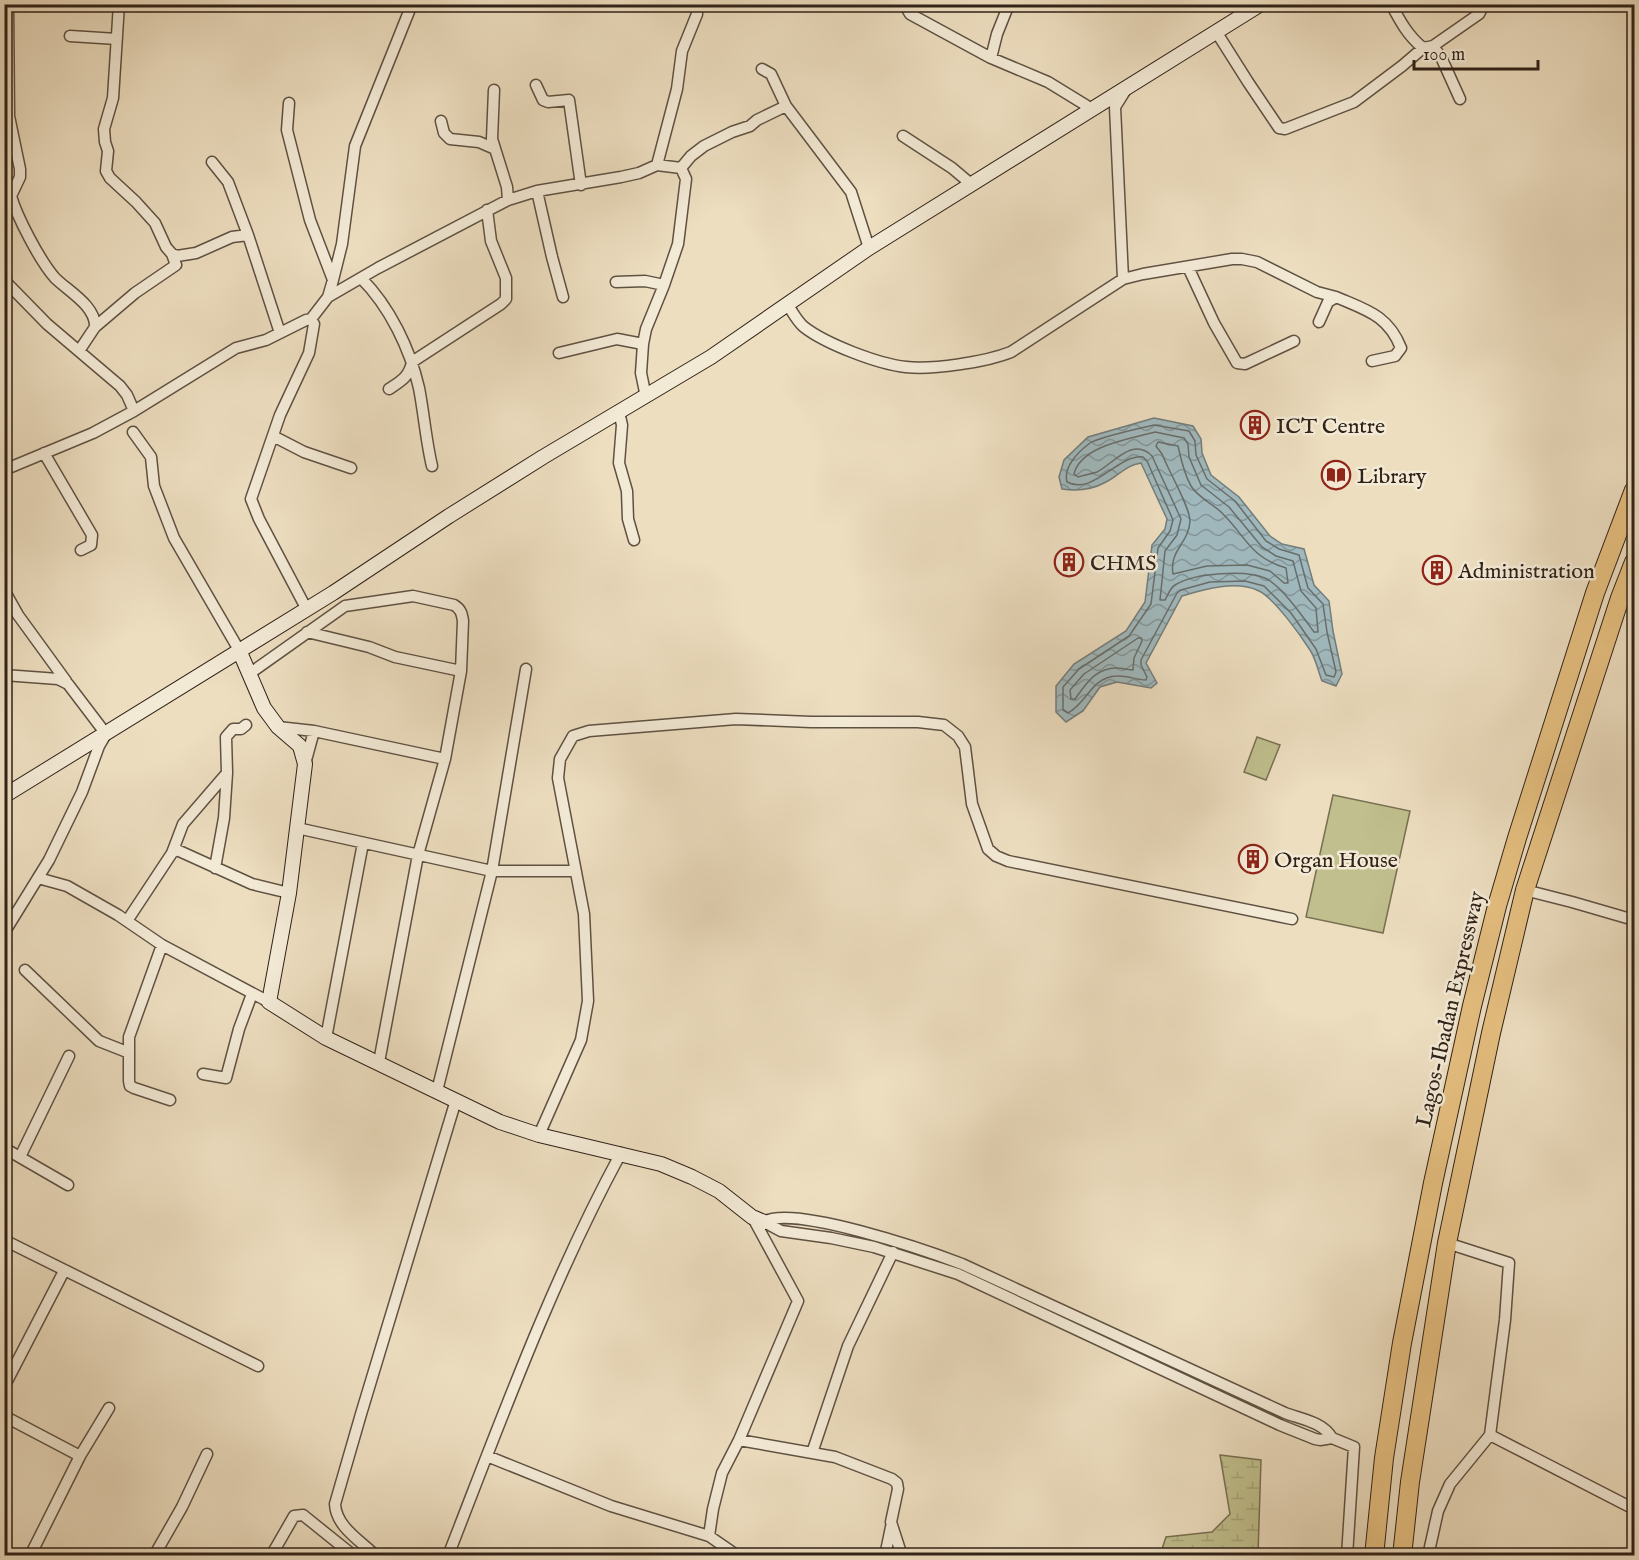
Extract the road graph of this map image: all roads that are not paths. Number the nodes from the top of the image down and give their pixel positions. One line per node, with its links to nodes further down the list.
1 (8, 4): 50 (street)
2 (119, 4): 12 (street)
3 (412, 4): 41 (street)
4 (696, 4): 27 (street)
5 (904, 4): 14 (street)
6 (1009, 4): 14 (street)
7 (1260, 4): 10 (street)
8 (1391, 4): 13 (street)
9 (1485, 5): 13 (street)
10 (1217, 33): 13 (street); 17 (street)
11 (70, 36): 12 (street)
12 (117, 39): 36 (street)
13 (1428, 47): 19 (street)
14 (991, 58): 22 (street)
15 (762, 69): 21 (street)
16 (536, 85): 30 (street)
17 (1130, 87): 22 (street); 39 (street)
18 (494, 90): 25 (street)
19 (1460, 99)
20 (289, 103): 41 (street)
21 (786, 106): 28 (street); 35 (street)
22 (1092, 110): 29 (street)
23 (441, 121): 25 (street)
24 (903, 136): 29 (street)
25 (495, 149): 32 (street)
26 (212, 162): 34 (street)
27 (657, 165): 28 (street); 30 (street)
28 (681, 168): 43 (street)
29 (971, 184): 35 (street)
30 (580, 185): 31 (street)
31 (537, 191): 32 (street); 45 (street)
32 (508, 200): 33 (street)
33 (487, 210): 38 (street); 57 (street)
34 (248, 235): 36 (street); 51 (street)
35 (869, 248): 47 (street)
36 (172, 254): 50 (street)
37 (1188, 267): 39 (street); 46 (street); 52 (street)
38 (361, 278): 44 (street); 57 (street)
39 (1123, 279): 47 (street)
40 (4, 280): 54 (street)
41 (333, 280): 44 (street)
42 (616, 282): 43 (street)
43 (664, 285): 53 (street)
44 (328, 297): 48 (street)
45 (563, 297)
46 (1336, 297): 49 (street); 56 (street)
47 (788, 305): 59 (street)
48 (311, 319): 51 (street); 63 (street)
49 (1319, 322)
50 (95, 327): 54 (street)
51 (280, 333): 60 (street)
52 (1294, 341)
53 (642, 344): 55 (street); 59 (street)
54 (78, 351): 60 (street)
55 (559, 353)
56 (1372, 361)
57 (412, 362): 58 (street); 65 (street)
58 (389, 389)
59 (646, 397): 61 (street)
60 (134, 411): 64 (street)
61 (619, 412): 69 (street); 73 (street)
62 (132, 432): 75 (street)
63 (273, 436): 66 (street); 73 (street)
64 (44, 453): 67 (street); 70 (street)
65 (432, 466)
66 (351, 468)
67 (4, 470)
68 (1635, 490): 149 (highway, Lagos-Ibadan Expressway)
69 (634, 540)
70 (81, 550)
71 (1635, 562): 97 (highway, Lagos-Ibadan Expressway)
72 (4, 590): 80 (street)
73 (306, 608): 75 (street)
74 (307, 632): 77 (street); 77 (street); 78 (street)
75 (239, 650): 78 (street); 84 (street)
76 (526, 669): 94 (street)
77 (460, 671): 85 (street)
78 (249, 674): 82 (street)
79 (4, 675): 80 (street)
80 (68, 684): 84 (street)
81 (246, 725): 87 (street)
82 (278, 727): 83 (street); 86 (street)
83 (314, 731): 85 (street); 86 (street)
84 (106, 734): 88 (street); 96 (street)
85 (445, 759): 92 (street)
86 (305, 764): 89 (street)
87 (227, 773): 91 (street); 93 (street)
88 (4, 796)
89 (297, 828): 90 (street); 98 (street)
90 (363, 843): 92 (street); 107 (street)
91 (172, 853): 93 (street); 101 (street)
92 (418, 855): 94 (street); 110 (street)
93 (214, 868): 98 (street)
94 (492, 871): 95 (street); 112 (street)
95 (575, 871): 99 (street); 115 (street)
96 (38, 878): 101 (street); 102 (street)
97 (1525, 890): 100 (street); 122 (highway, Lagos-Ibadan Expressway)
98 (289, 893): 106 (street)
99 (1292, 919)
100 (1635, 920)
101 (128, 921): 103 (street)
102 (4, 933)
103 (162, 945): 105 (street); 108 (street)
104 (25, 970): 108 (street)
105 (252, 994): 106 (street); 111 (street)
106 (269, 1002): 107 (street)
107 (326, 1038): 110 (street)
108 (128, 1052): 113 (street)
109 (69, 1056): 118 (street)
110 (380, 1062): 112 (street)
111 (203, 1074)
112 (437, 1091): 114 (street)
113 (170, 1100)
114 (456, 1100): 115 (street); 143 (street)
115 (539, 1135): 117 (street)
116 (5, 1151): 118 (street)
117 (621, 1153): 120 (street); 135 (street)
118 (20, 1157): 119 (street)
119 (68, 1185)
120 (758, 1220): 123 (street); 130 (street); 131 (street)
121 (4, 1240): 124 (street)
122 (1447, 1243): 129 (street); 150 (highway, Lagos-Ibadan Expressway)
123 (893, 1252): 130 (street); 132 (street)
124 (64, 1271): 125 (street); 126 (street)
125 (258, 1365)
126 (4, 1387)
127 (110, 1408): 134 (street)
128 (4, 1416): 134 (street)
129 (1490, 1436): 136 (street); 151 (street)
130 (1332, 1438): 148 (street)
131 (739, 1440): 132 (street); 138 (street)
132 (812, 1453): 137 (street)
133 (207, 1454): 140 (street)
134 (80, 1456): 139 (street)
135 (487, 1456): 138 (street); 144 (street)
136 (1635, 1509)
137 (891, 1526): 146 (street); 147 (street)
138 (709, 1536): 145 (street)
139 (30, 1556)
140 (154, 1556)
141 (271, 1556): 142 (street)
142 (354, 1556)
143 (376, 1556)
144 (448, 1556)
145 (738, 1556)
146 (885, 1556)
147 (902, 1556)
148 (1347, 1556)
149 (1374, 1556)
150 (1402, 1556)
151 (1428, 1556)

